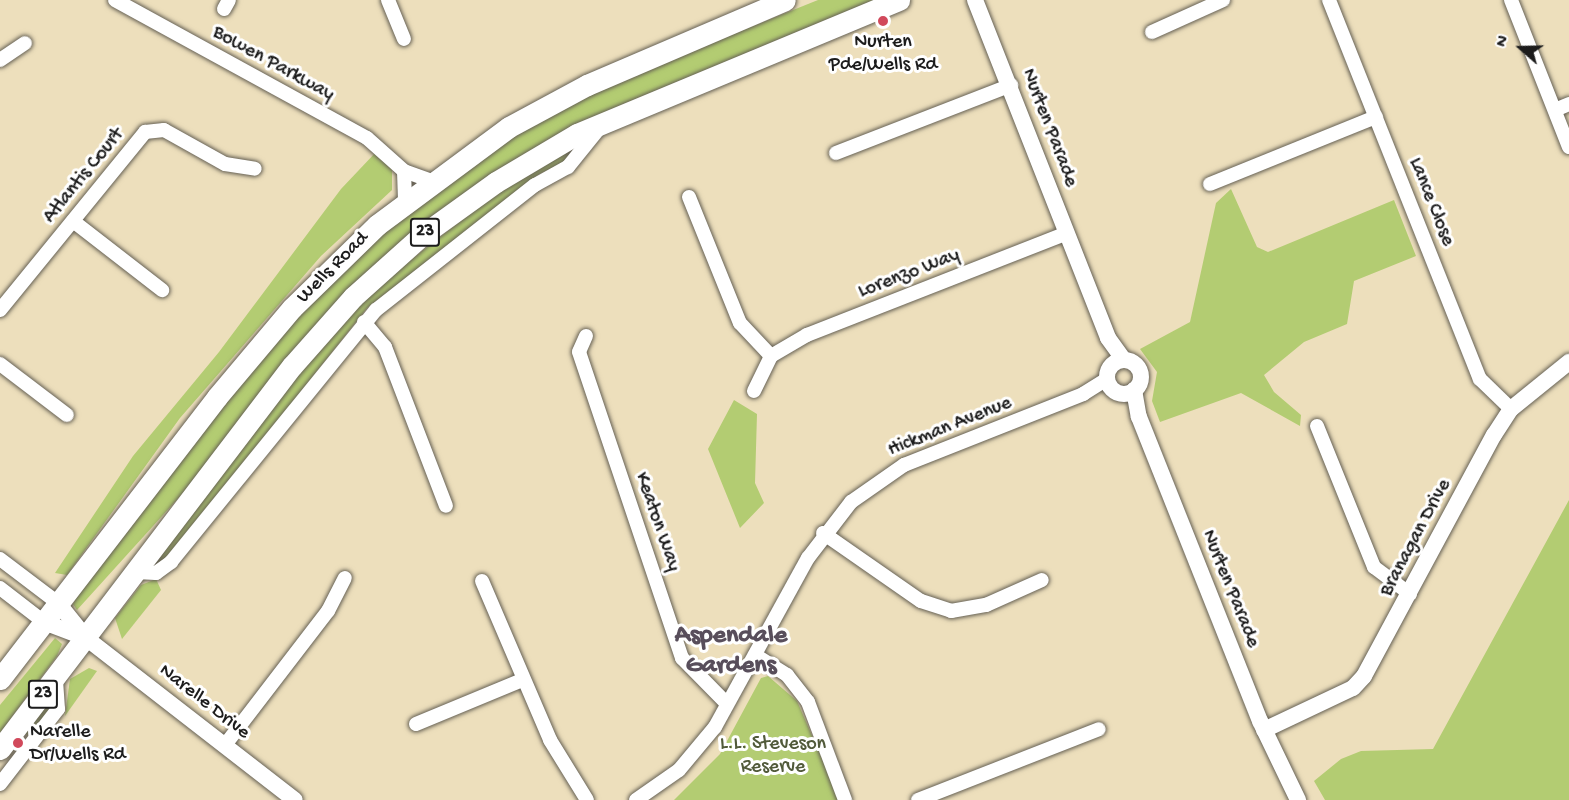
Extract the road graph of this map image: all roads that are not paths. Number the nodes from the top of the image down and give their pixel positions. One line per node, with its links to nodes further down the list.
1 (115, 0): 21 (street, Bowen Parkway)
2 (388, 0): 10 (street)
3 (785, 0): 22 (main road, Wells Road / 23)
4 (899, 0): 17 (main road, Wells Road / 23)
5 (975, 0): 13 (street, Nurten Parade)
6 (1223, 0): 9 (street)
7 (1329, 0): 16 (street, Lance Close)
8 (1511, 0): 15 (street)
9 (1152, 32)
10 (404, 39)
11 (25, 43): 12 (street)
12 (0, 60)
13 (1011, 85): 19 (street); 27 (street, Nurten Parade)
14 (1569, 105): 15 (street)
15 (1555, 110): 18 (street)
16 (1376, 117): 23 (street); 37 (street, Lance Close)
17 (609, 118): 30 (street, Wells Road); 43 (main road, Wells Road / 23)
18 (1569, 147)
19 (836, 153)
20 (255, 169): 26 (street, Atlantis Court)
21 (404, 171): 22 (street, Bowen Parkway); 25 (street)
22 (431, 181): 25 (main road, Wells Road / 23)
23 (1210, 184)
24 (689, 197): 32 (street)
25 (405, 201): 49 (main road, Wells Road / 23)
26 (73, 221): 28 (street); 29 (street, Atlantis Court)
27 (1065, 234): 32 (street, Lorenzo Way); 35 (street, Nurten Parade)
28 (162, 290)
29 (0, 310)
30 (364, 322): 40 (street); 43 (street, Wells Road)
31 (586, 336): 56 (street, Keaton Way)
32 (771, 356): 36 (street)
33 (1569, 362): 37 (street, Branagan Drive)
34 (0, 364): 38 (street)
35 (1118, 380): 41 (street, Hickman Avenue); 58 (street, Nurten Parade)
36 (754, 391)
37 (1511, 409): 48 (street, Branagan Drive)
38 (67, 415)
39 (1317, 426): 48 (street)
40 (446, 506)
41 (823, 533): 45 (street); 52 (street, Hickman Avenue)
42 (0, 559): 49 (street)
43 (136, 573): 51 (main road, Wells Road / 23)
44 (345, 579): 60 (street)
45 (1042, 580)
46 (482, 581): 55 (street)
47 (0, 588): 50 (street)
48 (1410, 594): 58 (street, Branagan Drive)
49 (58, 603): 50 (main road, Wells Road / 23); 51 (street, Narelle Drive)
50 (44, 622): 51 (street, Narelle Drive); 54 (main road, Wells Road / 23)
51 (86, 638): 53 (main road, Wells Road / 23); 60 (street, Narelle Drive)
52 (755, 654): 56 (street, Hickman Avenue); 67 (street)
53 (56, 677): 61 (main road, Wells Road / 23); 63 (street)
54 (0, 679)
55 (522, 680): 57 (street); 65 (street)
56 (727, 704): 66 (street, Hickman Avenue)
57 (416, 724)
58 (1262, 725): 62 (street, Nurten Parade)
59 (1099, 729): 68 (street)
60 (225, 745): 64 (street, Narelle Drive)
61 (0, 749)
62 (1282, 776): 69 (street, Nurten Parade); 70 (street, Nurten Parade)
63 (0, 784)
64 (295, 800)
65 (587, 800)
66 (636, 800)
67 (845, 800)
68 (918, 800)
69 (1286, 800)
70 (1298, 800)

